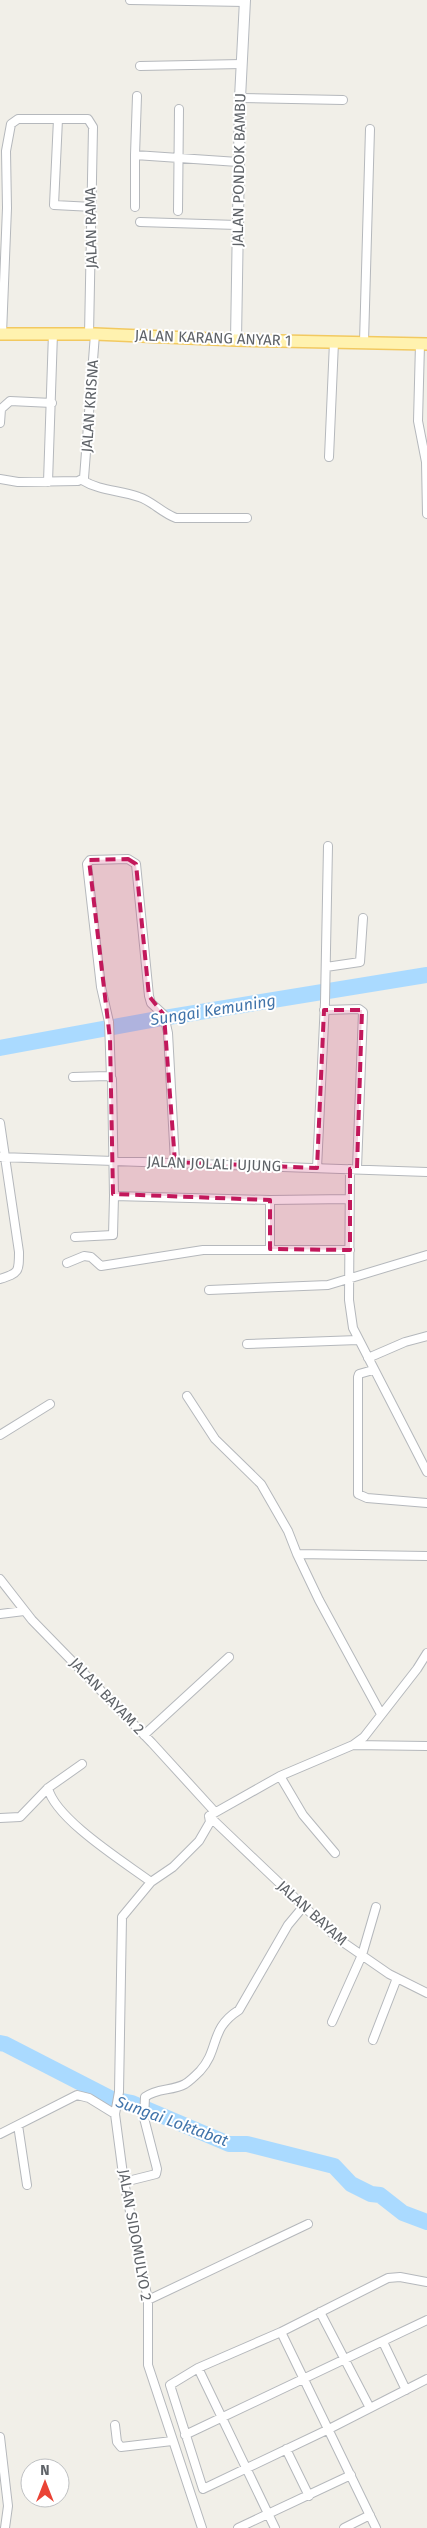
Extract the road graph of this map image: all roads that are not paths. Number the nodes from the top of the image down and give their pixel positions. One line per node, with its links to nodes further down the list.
1 (130, 0): 2 (street)
2 (245, 1): 3 (street, JALAN PONDOK BAMBU)
3 (242, 64): 4 (street); 6 (street, JALAN PONDOK BAMBU)
4 (140, 66)
5 (137, 96): 11 (street)
6 (240, 98): 7 (street); 13 (street, JALAN PONDOK BAMBU)
7 (343, 100)
8 (179, 109): 12 (street)
9 (58, 119): 15 (street); 16 (street, JALAN RAMA); 16 (street)
10 (370, 129): 25 (street)
11 (135, 155): 12 (street); 14 (street)
12 (179, 157): 13 (street); 17 (street)
13 (238, 162): 19 (street, JALAN PONDOK BAMBU)
14 (135, 207)
15 (4, 208): 21 (street)
16 (93, 208): 22 (street, JALAN RAMA)
17 (178, 211)
18 (140, 222): 19 (street)
19 (237, 224): 23 (street, JALAN PONDOK BAMBU)
20 (53, 333): 21 (main road, JALAN KARANG ANYAR 1); 22 (main road, JALAN KARANG ANYAR 1); 27 (street)
21 (1, 334)
22 (92, 334): 23 (main road, JALAN KARANG ANYAR 1); 31 (street, JALAN KRISNA)
23 (236, 340): 24 (main road, JALAN KARANG ANYAR 1)
24 (334, 342): 25 (main road, JALAN KARANG ANYAR 1); 29 (street)
25 (364, 342): 26 (main road, JALAN KARANG ANYAR 1)
26 (424, 344): 33 (street)
27 (52, 403): 28 (street); 32 (street)
28 (0, 423)
29 (329, 457)
30 (0, 479): 32 (street)
31 (83, 479): 32 (street); 34 (street)
32 (48, 482)
33 (427, 514)
34 (247, 518)
35 (328, 846): 37 (street)
36 (363, 918): 37 (street)
37 (326, 967): 38 (street)
38 (325, 1006): 45 (street); 46 (street)
39 (73, 1077): 40 (street)
40 (111, 1077): 43 (street); 44 (street)
41 (0, 1123): 42 (street)
42 (2, 1157): 43 (street, JALAN JOLALI UJUNG); 56 (street)
43 (113, 1161): 44 (street, JALAN JOLALI UJUNG); 48 (street)
44 (175, 1162): 45 (street, JALAN JOLALI UJUNG)
45 (317, 1168): 46 (street, JALAN JOLALI UJUNG)
46 (353, 1168): 47 (street, JALAN JOLALI UJUNG); 49 (street)
47 (427, 1172)
48 (114, 1196): 50 (street); 51 (street)
49 (349, 1199): 50 (street); 53 (street)
50 (270, 1200): 52 (street)
51 (75, 1236)
52 (270, 1249): 53 (street); 55 (street)
53 (350, 1250): 57 (street)
54 (427, 1255): 57 (street)
55 (67, 1263)
56 (0, 1279)
57 (350, 1280): 58 (street); 60 (street)
58 (209, 1290)
59 (427, 1336): 62 (street)
60 (358, 1340): 61 (street); 62 (street)
61 (247, 1344)
62 (368, 1358): 63 (street)
63 (373, 1370): 67 (street); 68 (street)
64 (188, 1396): 69 (street)
65 (50, 1404): 66 (street)
66 (0, 1435)
67 (427, 1472)
68 (427, 1503)
69 (297, 1554): 70 (street); 76 (street)
70 (427, 1556)
71 (0, 1579): 72 (street, JALAN BAYAM 2)
72 (24, 1611): 73 (street); 77 (street, JALAN BAYAM 2)
73 (0, 1614)
74 (427, 1652): 76 (street)
75 (229, 1657): 77 (street)
76 (381, 1714): 78 (street)
77 (144, 1735): 83 (street, JALAN BAYAM 2)
78 (354, 1745): 79 (street); 81 (street)
79 (427, 1746)
80 (82, 1764): 82 (street)
81 (280, 1776): 83 (street); 85 (street)
82 (48, 1788): 84 (street); 86 (street)
83 (212, 1814): 86 (street, JALAN SIDOMULYO 2); 87 (street, JALAN BAYAM)
84 (0, 1818)
85 (335, 1853)
86 (151, 1882): 94 (street, JALAN SIDOMULYO 2)
87 (303, 1907): 89 (street, JALAN BAYAM); 97 (street)
88 (376, 1907): 89 (street)
89 (362, 1955): 90 (street, JALAN BAYAM); 92 (street)
90 (397, 1978): 91 (street, JALAN BAYAM); 93 (street)
91 (427, 1993)
92 (332, 2022)
93 (373, 2040)
94 (116, 2112): 95 (street); 97 (street, JALAN SIDOMULYO 2)
95 (18, 2125): 96 (street); 98 (street)
96 (0, 2134)
97 (124, 2182): 101 (street, JALAN SIDOMULYO 2)
98 (27, 2185)
99 (308, 2224): 101 (street)
100 (427, 2282): 102 (street)
101 (148, 2300): 117 (street, JALAN SIDOMULYO 2)
102 (320, 2312): 104 (street); 106 (street)
103 (427, 2320): 105 (street)
104 (281, 2332): 107 (street); 109 (street)
105 (382, 2342): 106 (street); 110 (street)
106 (344, 2360): 109 (street); 111 (street)
107 (198, 2368): 112 (street); 115 (street)
108 (427, 2378): 110 (street)
109 (304, 2380): 112 (street); 114 (street)
110 (406, 2390): 111 (street)
111 (370, 2408): 114 (street)
112 (222, 2418): 115 (street); 119 (street)
113 (115, 2425): 117 (street)
114 (329, 2429): 118 (street); 120 (street)
115 (185, 2435): 119 (street)
116 (0, 2437): 124 (street)
117 (172, 2441): 125 (street, JALAN SIDOMULYO 2)
118 (286, 2449): 119 (street); 121 (street)
119 (245, 2467): 122 (street)
120 (351, 2475): 121 (street); 123 (street)
121 (308, 2496): 122 (street)
122 (270, 2515): 126 (street); 127 (street)
123 (370, 2515): 128 (street); 129 (street)
124 (5, 2528)
125 (202, 2528)
126 (238, 2528)
127 (276, 2528)
128 (344, 2528)
129 (376, 2528)

